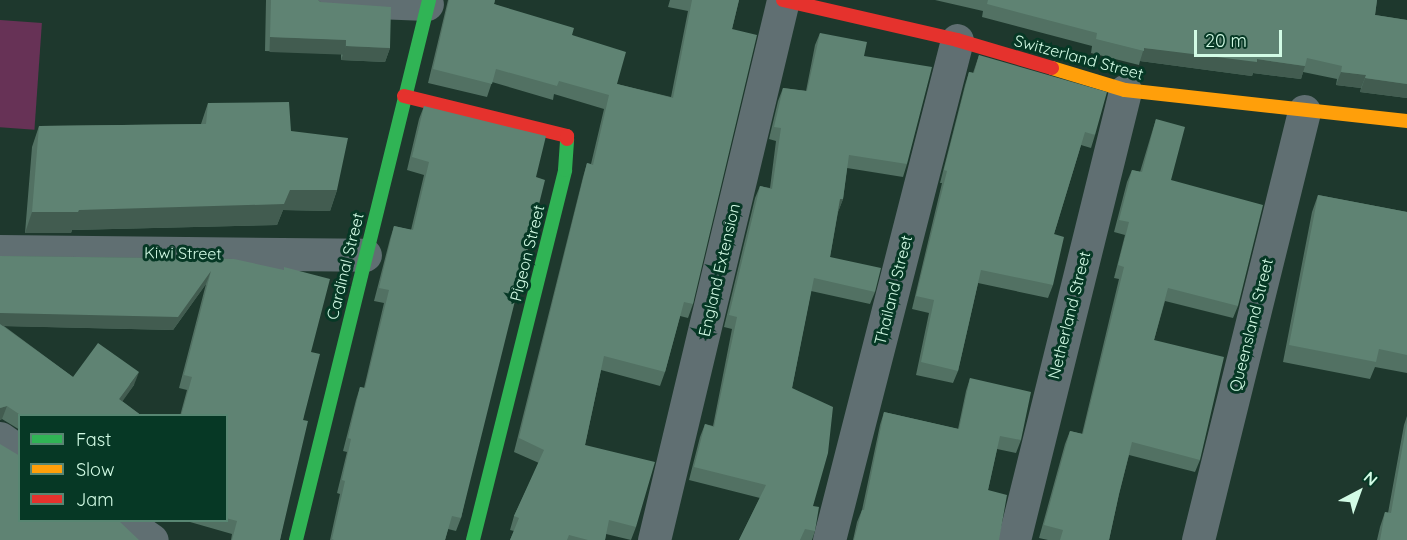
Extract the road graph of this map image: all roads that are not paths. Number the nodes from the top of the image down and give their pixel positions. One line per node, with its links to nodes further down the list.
1 (324, 0): 3 (street)
2 (783, 0): 4 (street, Switzerland Street); 17 (street, England Extension)
3 (428, 2): 6 (street, Cardinal Street)
4 (957, 40): 5 (street, Switzerland Street); 18 (street, Thailand Street)
5 (1125, 90): 7 (street, Switzerland Street); 19 (street, Netherland Street)
6 (404, 96): 10 (street, Cardinal Street); 16 (street, Pigeon Street)
7 (1304, 111): 8 (street, Switzerland Street); 20 (street, Queensland Street)
8 (1407, 121)
9 (0, 251): 10 (street, Kiwi Street)
10 (365, 255): 15 (street, Cardinal Street)
11 (0, 438): 12 (street)
12 (18, 451)
13 (126, 522): 14 (street)
14 (152, 540)
15 (296, 540)
16 (473, 540)
17 (654, 540)
18 (829, 540)
19 (1014, 540)
20 (1198, 540)

